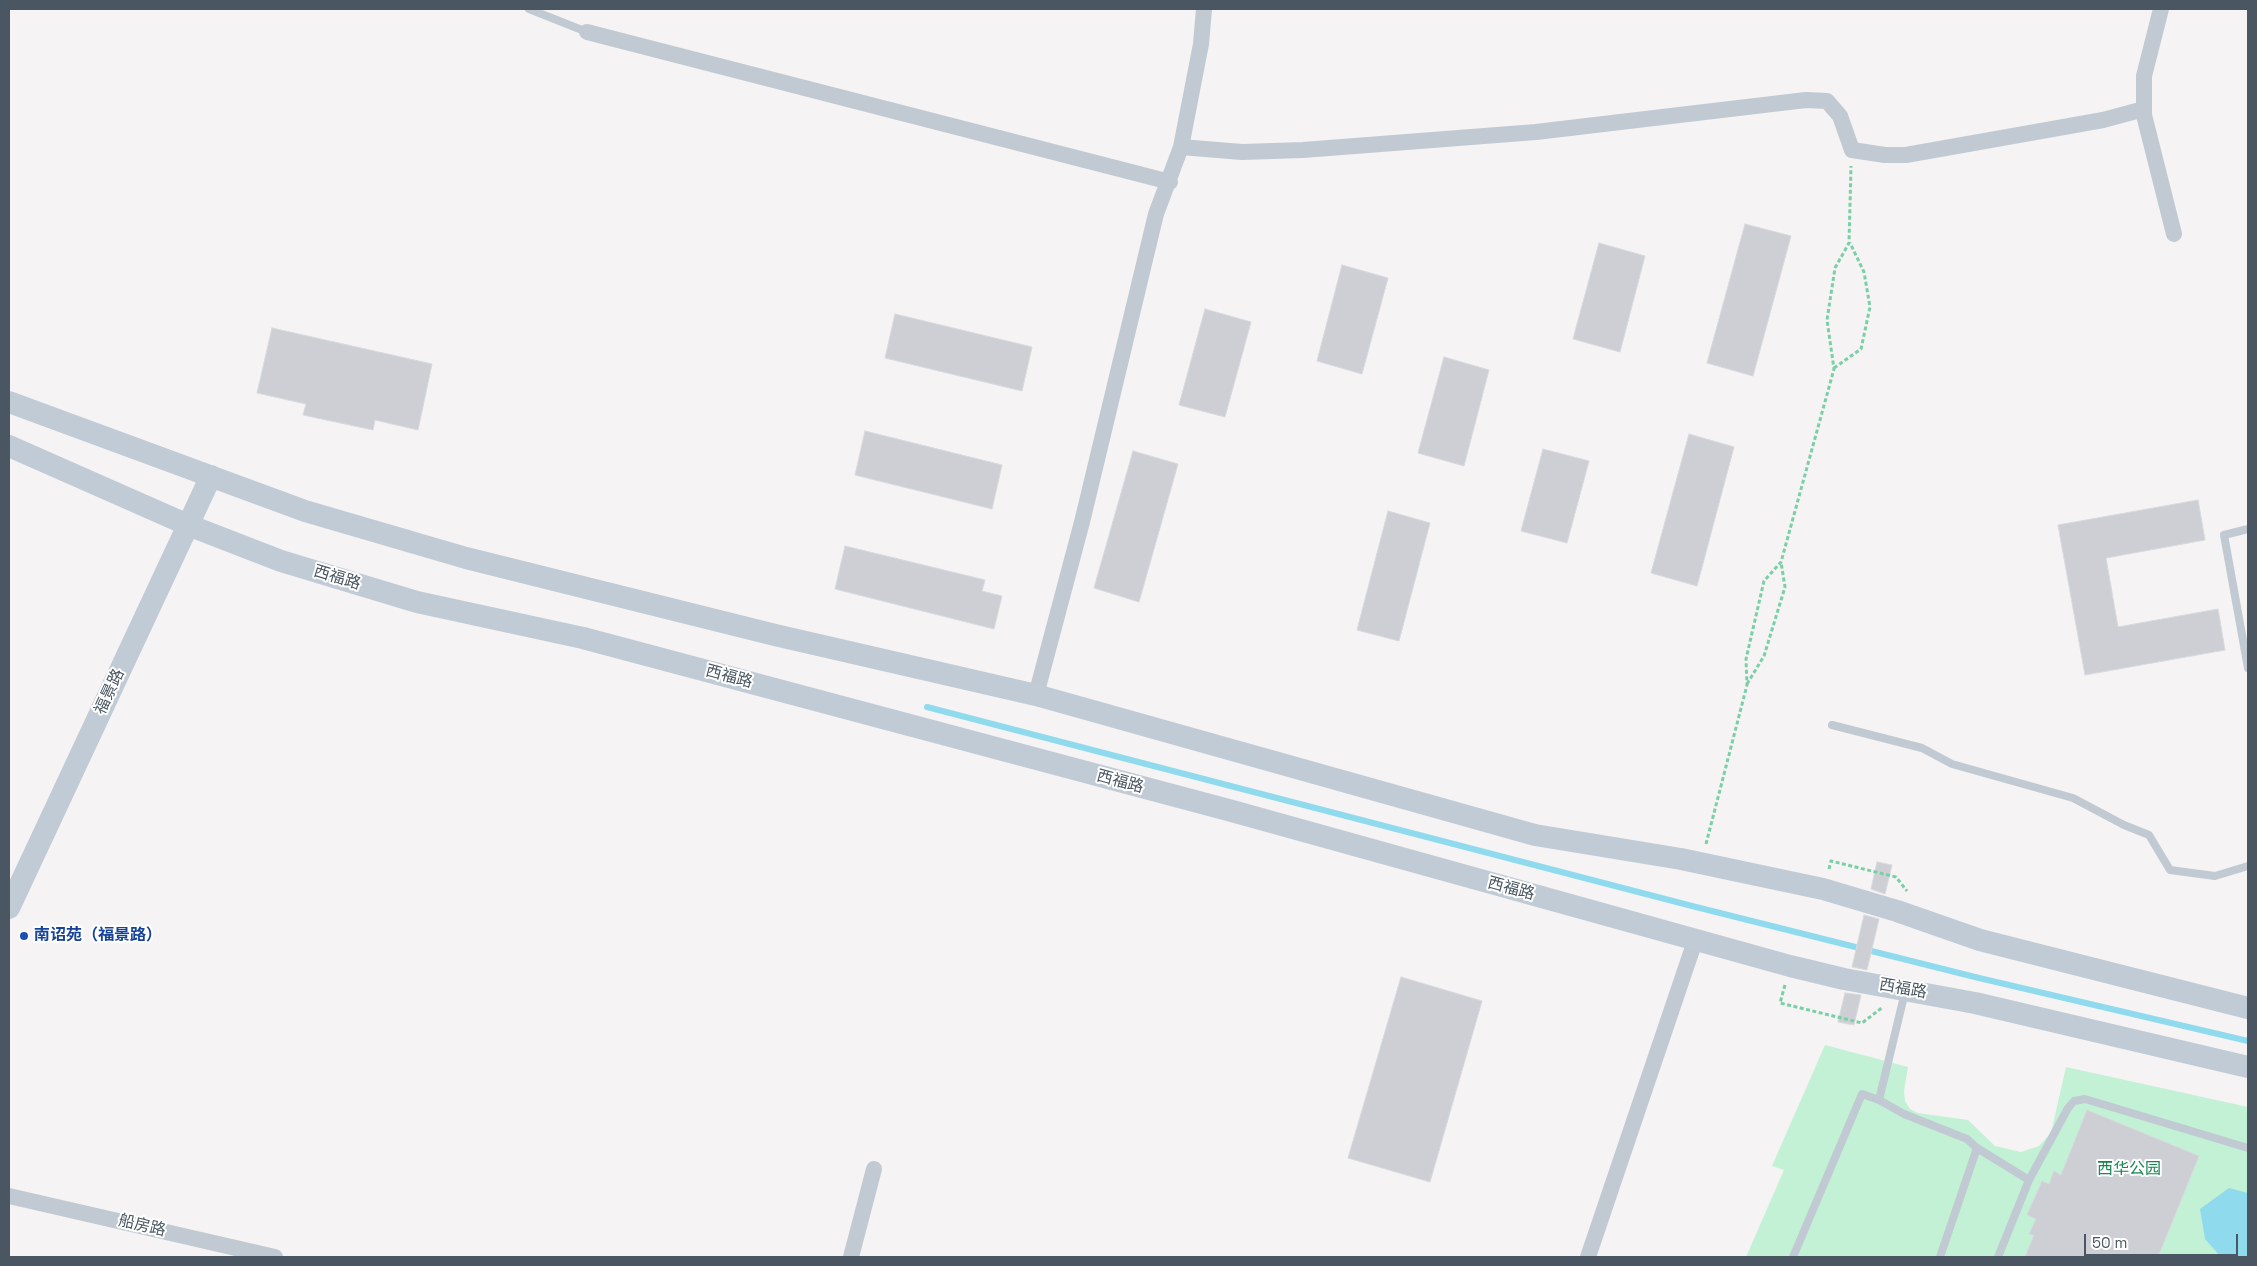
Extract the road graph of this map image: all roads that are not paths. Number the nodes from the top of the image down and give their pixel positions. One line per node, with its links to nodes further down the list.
1 (529, 9): 4 (lane)
2 (1204, 9): 6 (street)
3 (2160, 9): 5 (street)
4 (587, 32): 7 (street)
5 (2144, 109): 6 (street); 8 (street)
6 (1181, 148): 7 (street)
7 (1170, 182): 15 (street)
8 (2174, 234)
9 (9, 402): 11 (main road)
10 (9, 446): 12 (main road, 西福路)
11 (210, 476): 12 (main road, 福景路); 15 (main road)
12 (188, 525): 18 (main road, 福景路); 19 (main road, 西福路)
13 (2248, 529): 14 (lane)
14 (2248, 668)
15 (1036, 695): 21 (main road)
16 (1832, 725): 17 (lane)
17 (2248, 866)
18 (9, 908)
19 (1696, 938): 20 (main road, 西福路); 31 (street)
20 (1906, 990): 22 (main road, 西福路); 23 (lane)
21 (2248, 1008)
22 (2248, 1067)
23 (1879, 1100): 24 (lane); 32 (lane)
24 (1977, 1148): 27 (lane); 33 (lane)
25 (2248, 1148): 27 (lane)
26 (874, 1169): 30 (street)
27 (2029, 1180): 34 (lane)
28 (9, 1196): 29 (street, 船房路)
29 (275, 1257)
30 (850, 1257)
31 (1588, 1257)
32 (1792, 1257)
33 (1940, 1257)
34 (1998, 1257)

